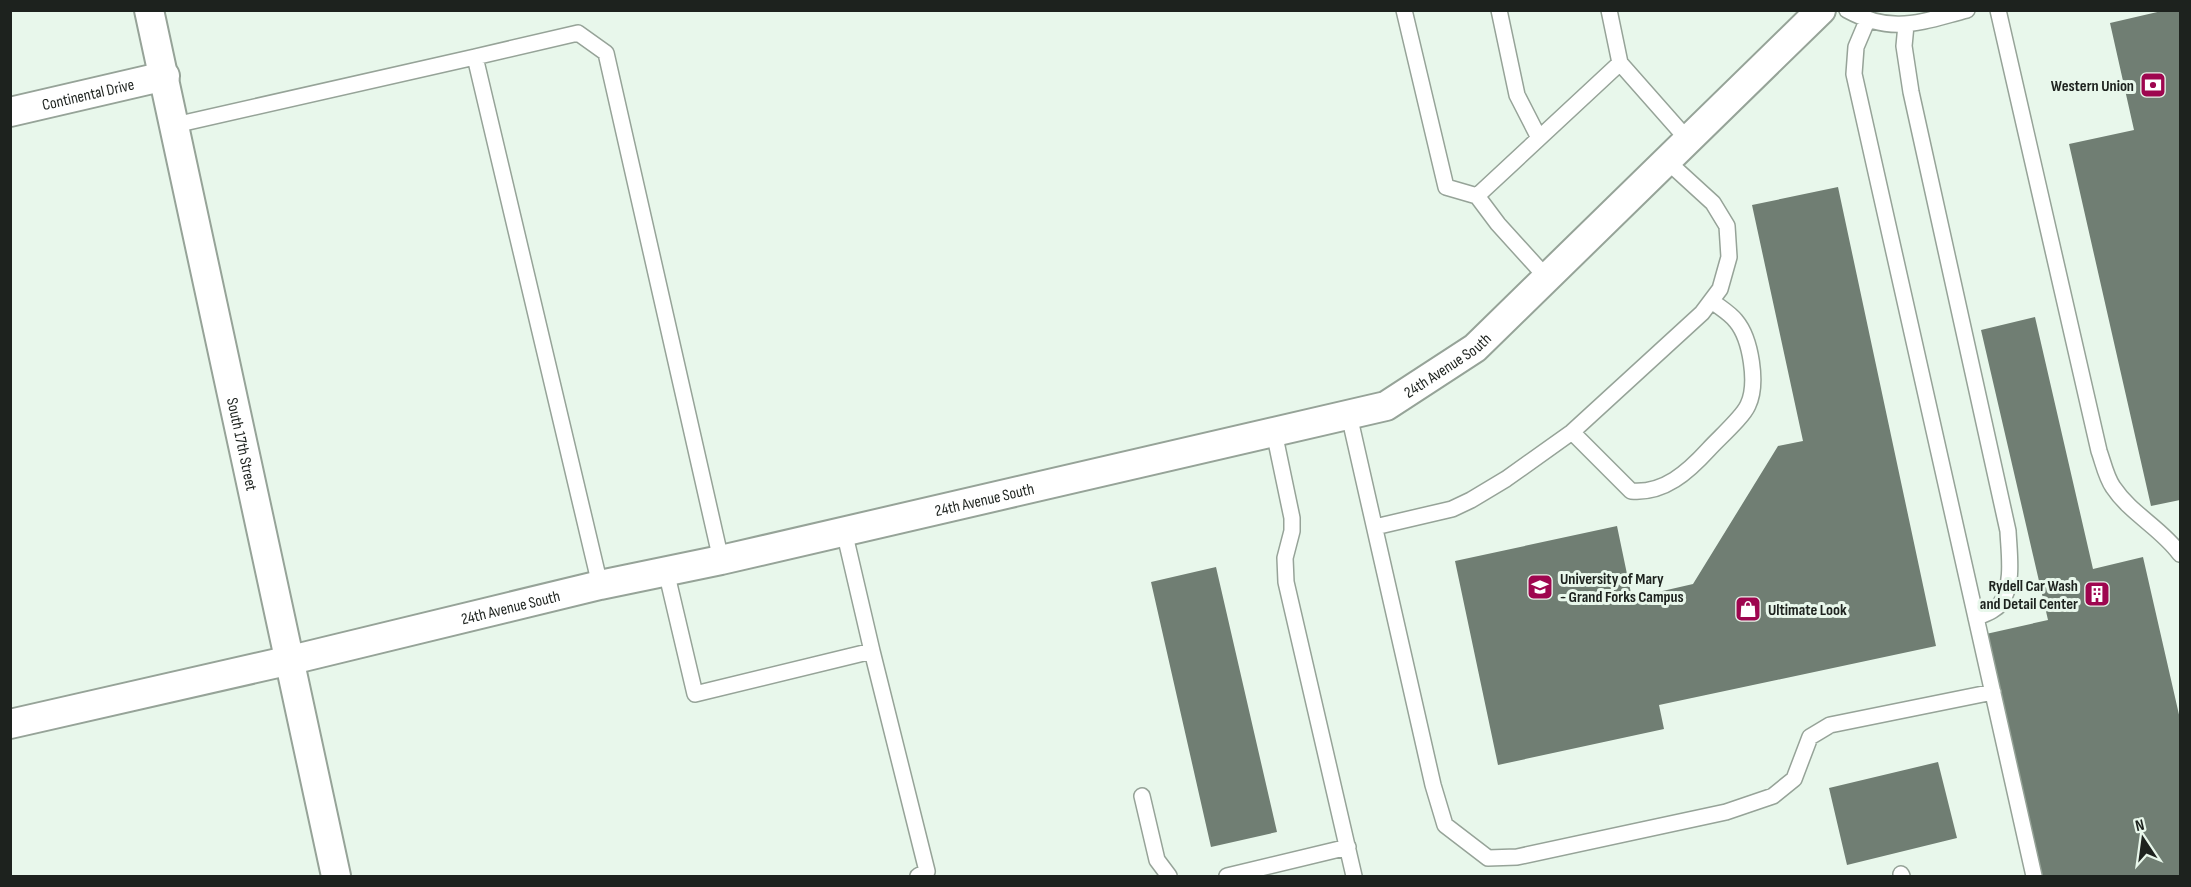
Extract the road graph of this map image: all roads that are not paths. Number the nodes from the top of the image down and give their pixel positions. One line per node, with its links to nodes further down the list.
1 (150, 10): 13 (street, South 17th Street)
2 (1404, 10): 19 (lane)
3 (1499, 10): 16 (lane)
4 (1609, 10): 12 (lane)
5 (1821, 10): 17 (street, 24th Avenue South)
6 (1848, 10): 9 (lane)
7 (1967, 10): 10 (lane)
8 (1998, 10): 27 (lane)
9 (1867, 21): 10 (lane); 31 (lane)
10 (1906, 25): 31 (lane)
11 (475, 57): 15 (lane); 28 (lane); 30 (lane)
12 (1620, 63): 16 (lane); 17 (lane)
13 (165, 76): 14 (street, Continental Drive); 15 (street, South 17th Street)
14 (10, 112)
15 (175, 125): 33 (street, South 17th Street)
16 (1539, 138): 19 (lane)
17 (1688, 140): 18 (street, 24th Avenue South)
18 (1666, 161): 20 (street, 24th Avenue South); 21 (lane)
19 (1477, 196): 20 (lane)
20 (1547, 278): 22 (street, 24th Avenue South)
21 (1712, 301): 24 (lane); 24 (lane)
22 (1349, 415): 23 (street, 24th Avenue South); 25 (lane)
23 (1274, 432): 26 (street, 24th Avenue South); 37 (lane)
24 (1572, 432): 25 (lane)
25 (1375, 527): 34 (lane)
26 (844, 531): 28 (street, 24th Avenue South); 32 (lane)
27 (2181, 554)
28 (721, 560): 29 (street, 24th Avenue South)
29 (666, 571): 30 (street, 24th Avenue South); 32 (lane)
30 (600, 585): 33 (street, 24th Avenue South)
31 (1976, 618): 34 (lane)
32 (872, 651): 39 (lane)
33 (291, 660): 35 (street, 24th Avenue South); 38 (street, South 17th Street)
34 (1993, 692): 43 (lane)
35 (10, 724)
36 (1142, 796): 40 (lane)
37 (1348, 847): 41 (lane); 42 (lane)
38 (336, 876)
39 (918, 876)
40 (1169, 876)
41 (1227, 876)
42 (1354, 876)
43 (2034, 876)

